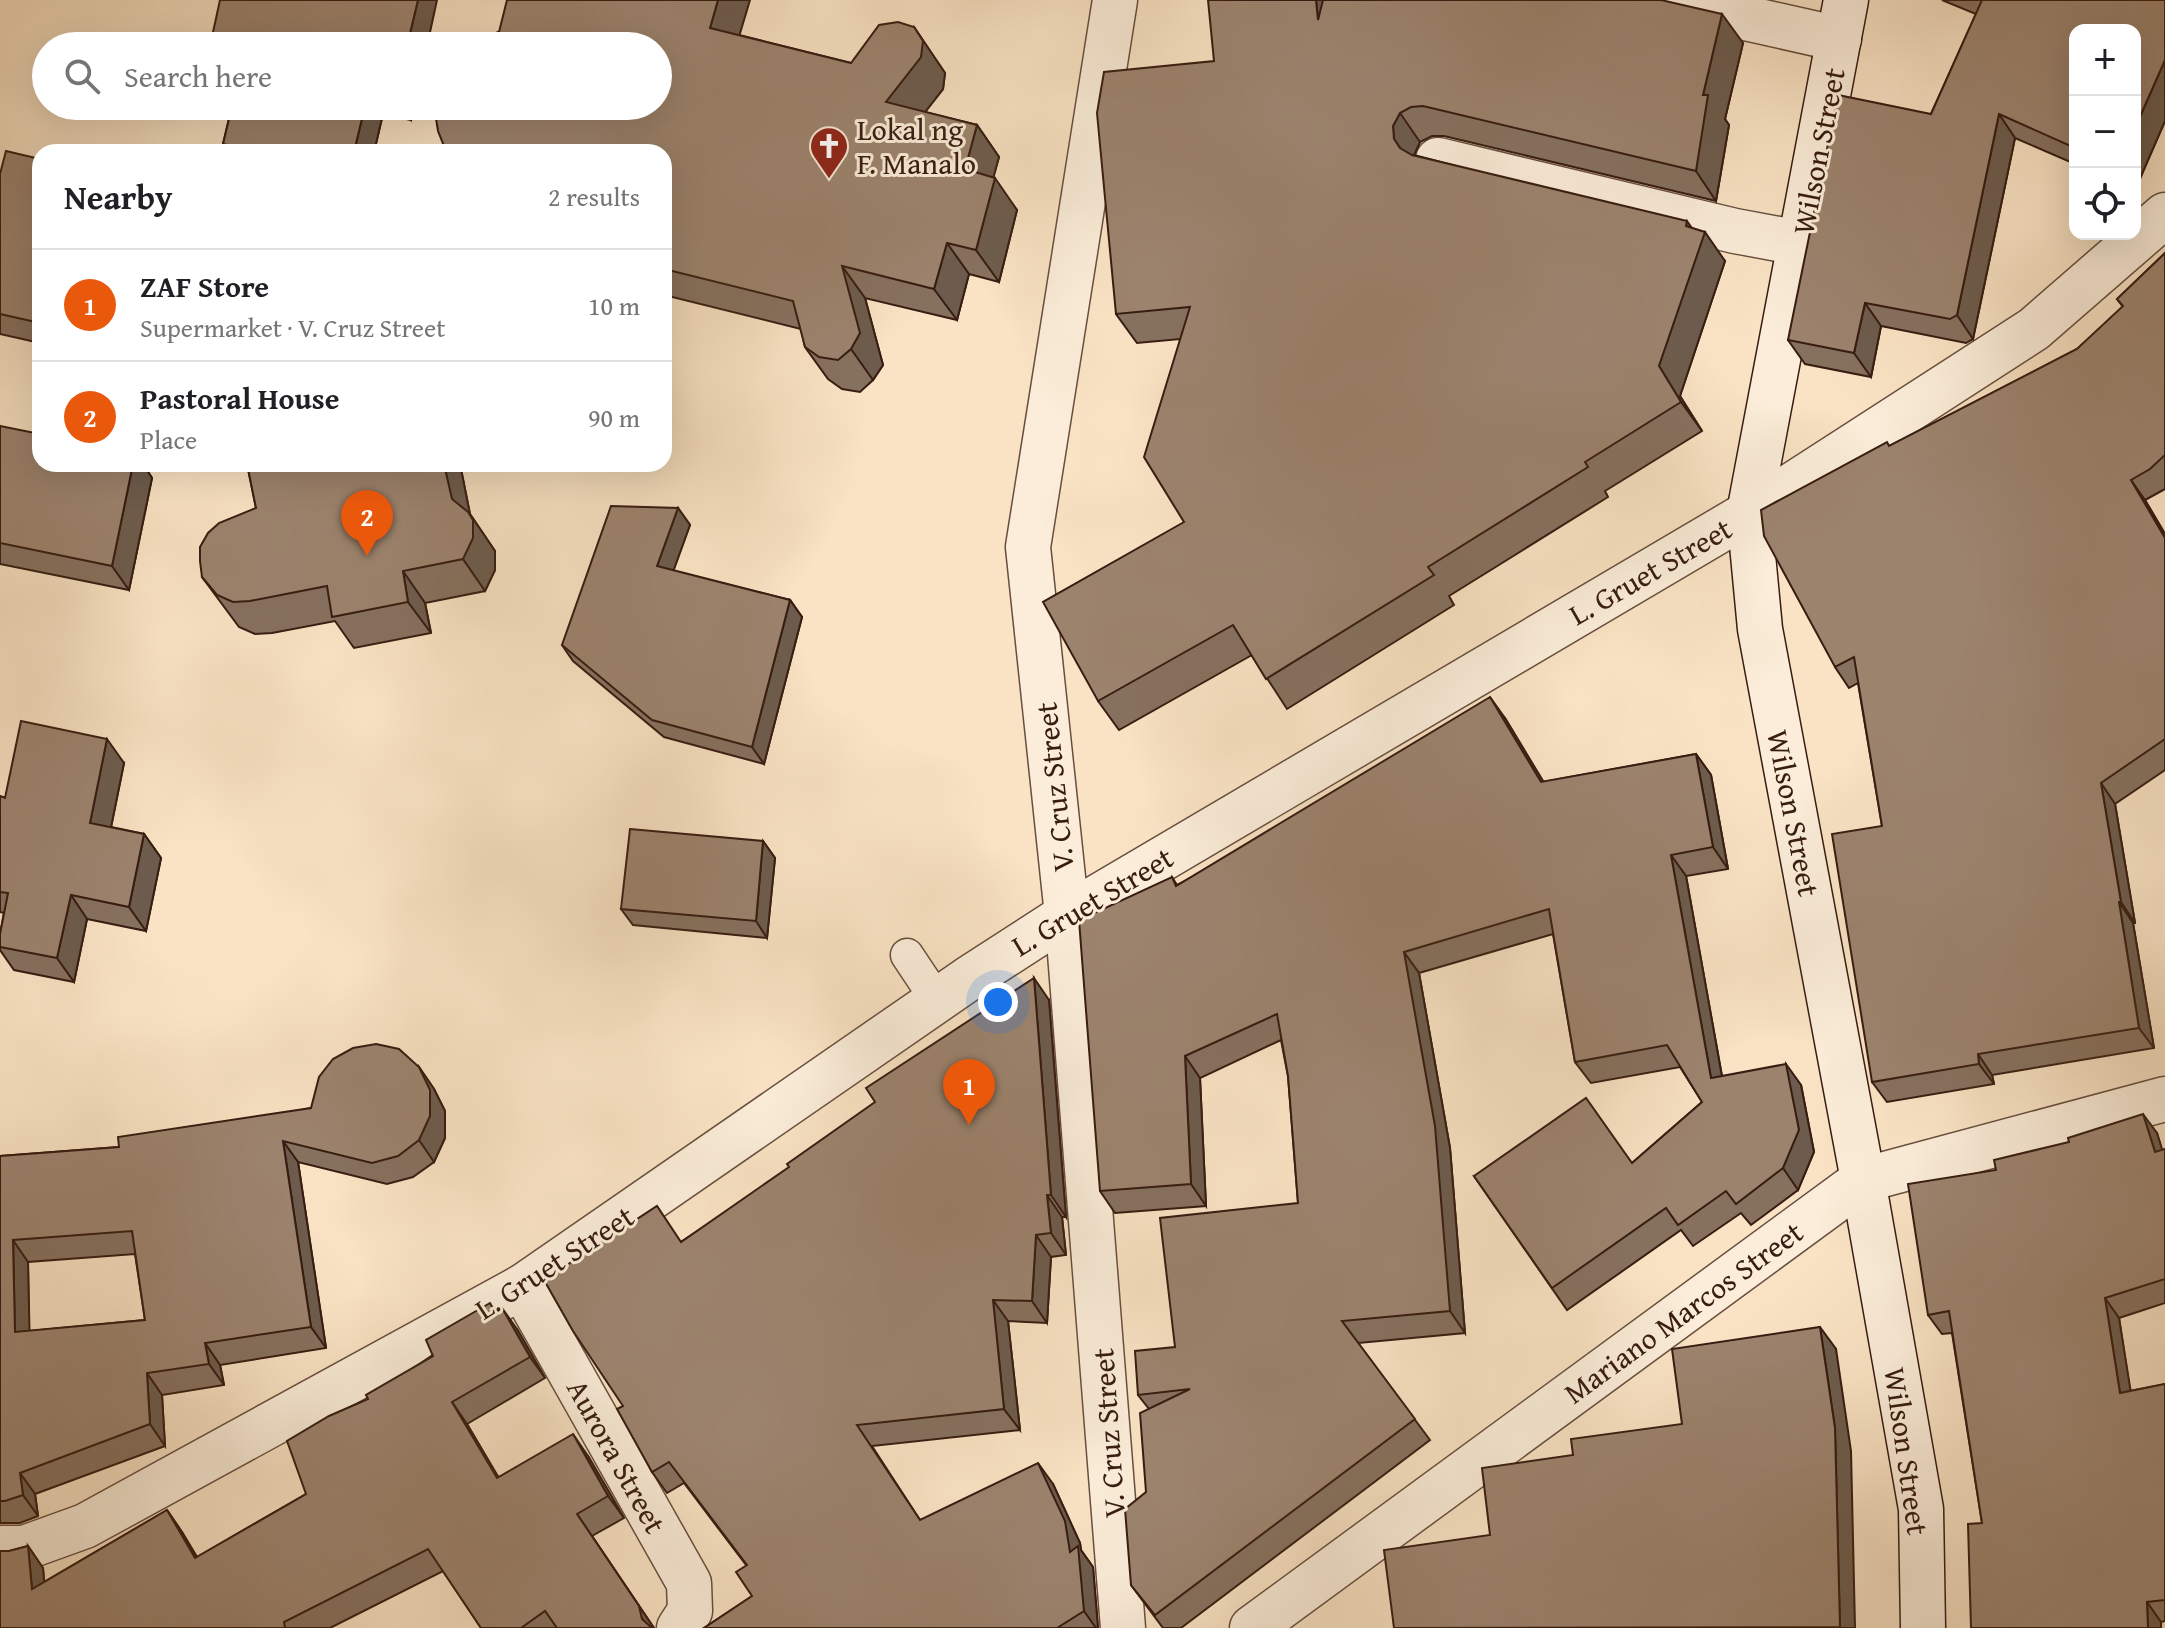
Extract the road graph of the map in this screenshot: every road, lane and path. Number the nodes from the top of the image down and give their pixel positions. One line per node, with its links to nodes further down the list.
1 (1115, 0): 8 (street, V. Cruz Street)
2 (1665, 0): 3 (street)
3 (1843, 20): 6 (street, Wilson Street)
4 (1438, 160): 6 (street)
5 (2165, 215): 7 (street, L. Gruet Street)
6 (1800, 243): 7 (street, Wilson Street)
7 (1749, 513): 8 (street, L. Gruet Street); 12 (street, Wilson Street)
8 (1067, 915): 10 (street, L. Gruet Street); 16 (street, V. Cruz Street)
9 (907, 955): 10 (lane)
10 (937, 1000): 13 (street, L. Gruet Street)
11 (2165, 1099): 12 (street, Mariano Marcos Street)
12 (1863, 1180): 17 (street, Mariano Marcos Street); 18 (street, Wilson Street)
13 (522, 1287): 14 (street, L. Gruet Street); 15 (street, Aurora Street)
14 (0, 1548)
15 (679, 1628)
16 (1123, 1628)
17 (1252, 1628)
18 (1923, 1628)

